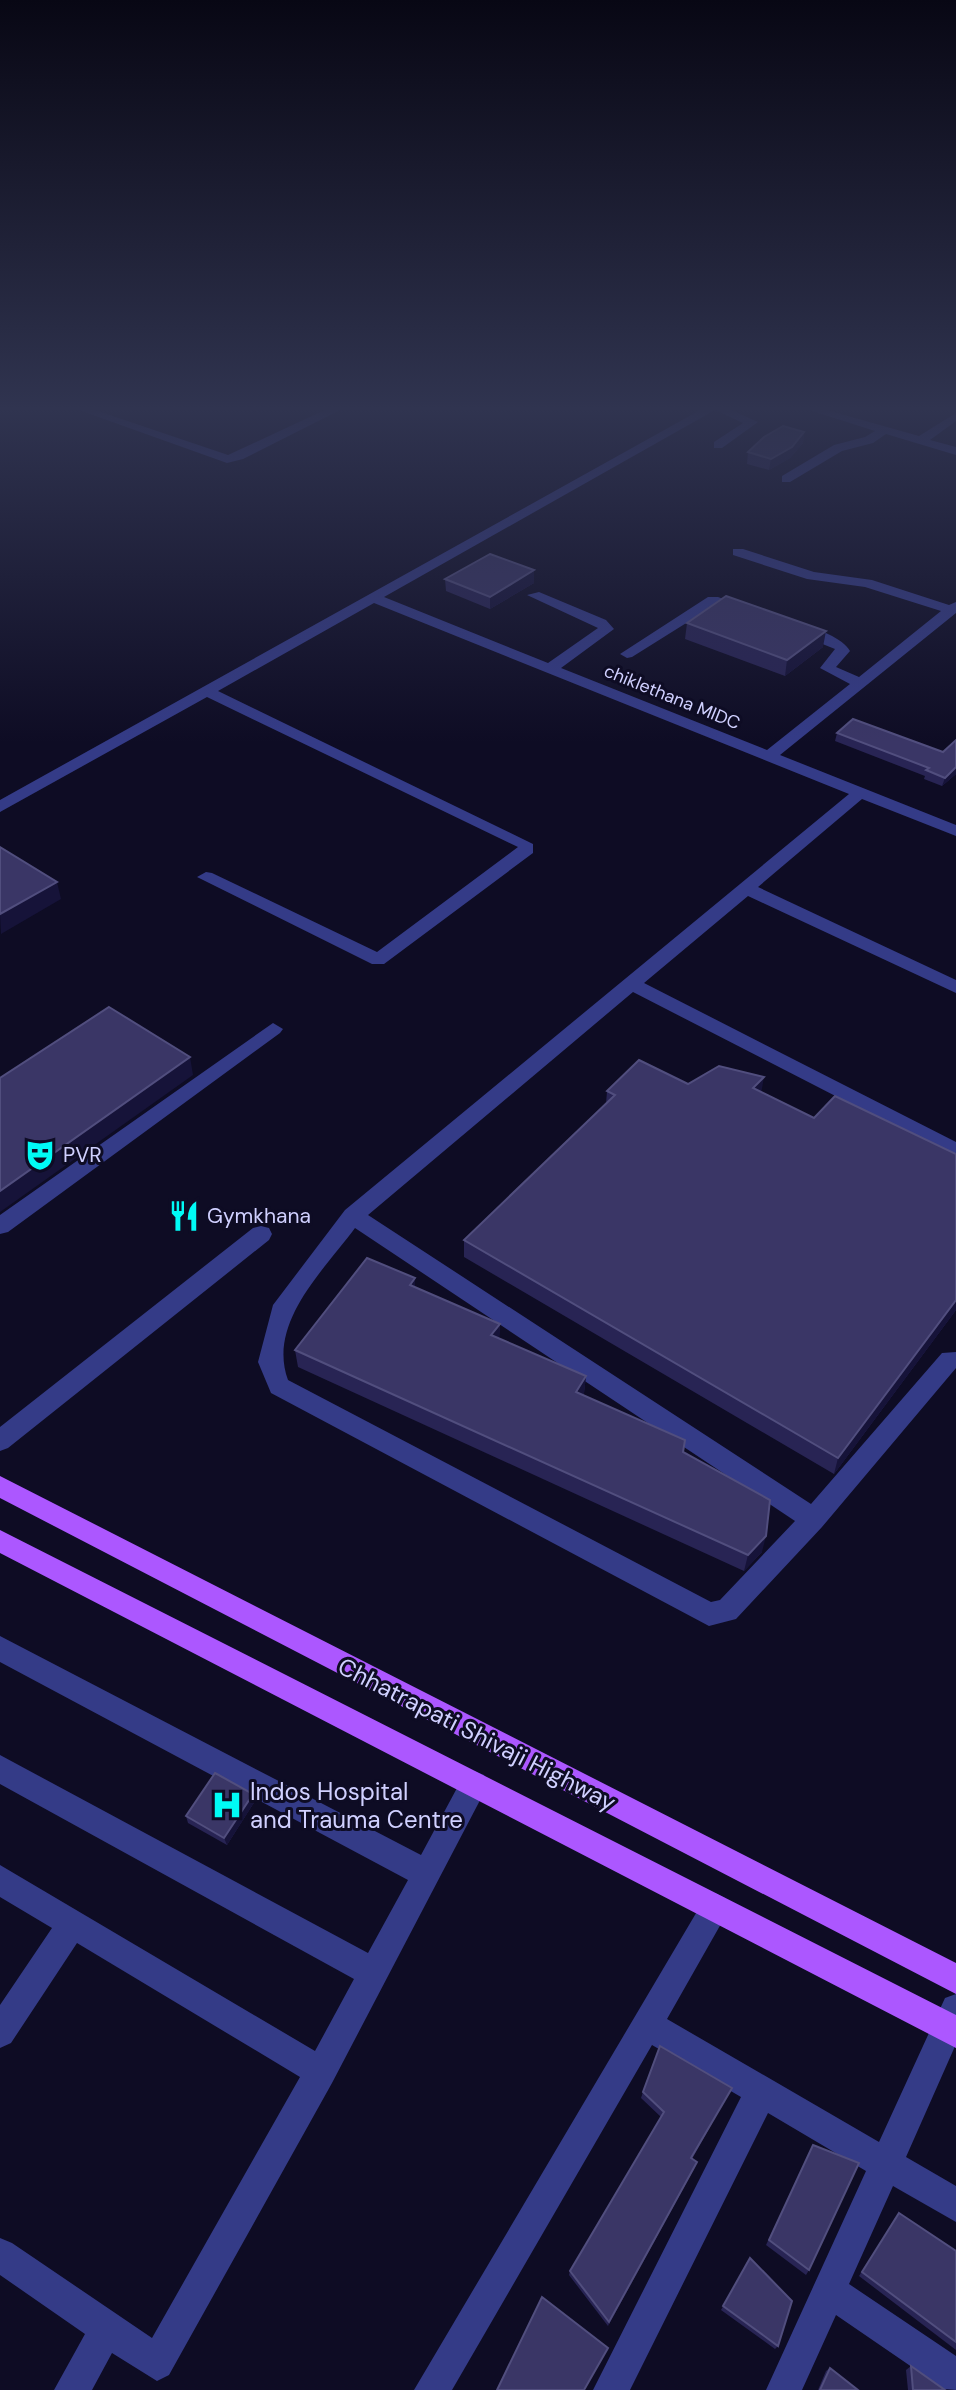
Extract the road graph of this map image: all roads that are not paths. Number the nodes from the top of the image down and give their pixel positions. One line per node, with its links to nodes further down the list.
1 (512, 521): 4 (street)
2 (738, 552): 5 (street)
3 (534, 595): 9 (street)
4 (374, 598): 9 (street, chiklethana MIDC); 11 (street)
5 (953, 608): 10 (street)
6 (762, 616): 8 (street)
7 (788, 626): 10 (street)
8 (627, 654)
9 (549, 668): 12 (street, chiklethana MIDC)
10 (860, 683): 12 (street)
11 (207, 691): 14 (street); 16 (street)
12 (768, 757): 13 (street, chiklethana MIDC)
13 (861, 792): 15 (street, chiklethana MIDC); 17 (street)
14 (0, 807)
15 (956, 831)
16 (206, 877)
17 (745, 888): 18 (street); 19 (street)
18 (630, 983): 21 (street); 22 (street)
19 (956, 986)
20 (273, 1029): 23 (street)
21 (956, 1151)
22 (353, 1216): 28 (street); 28 (street)
23 (0, 1226)
24 (261, 1234): 26 (street)
25 (950, 1359): 28 (street)
26 (0, 1441)
27 (0, 1486): 38 (main road, Chhatrapati Shivaji Highway)
28 (813, 1520)
29 (0, 1541): 32 (main road, Chhatrapati Shivaji Highway)
30 (0, 1648): 33 (street)
31 (0, 1769): 37 (street)
32 (474, 1785): 33 (street); 35 (main road, Chhatrapati Shivaji Highway)
33 (428, 1875): 37 (street)
34 (3, 1889): 36 (street)
35 (715, 1908): 39 (main road, Chhatrapati Shivaji Highway); 40 (street)
36 (73, 1923): 41 (street); 42 (street)
37 (374, 1973): 42 (street)
38 (956, 1979)
39 (953, 2023): 44 (street)
40 (648, 2025): 43 (street); 51 (street)
41 (0, 2032)
42 (321, 2071): 48 (street)
43 (762, 2090): 44 (street); 52 (street)
44 (886, 2163): 45 (street); 47 (street)
45 (956, 2205)
46 (0, 2255): 48 (street)
47 (829, 2290): 49 (street); 53 (street)
48 (107, 2329): 50 (street)
49 (956, 2378)
50 (72, 2390)
51 (432, 2390)
52 (611, 2390)
53 (783, 2390)

